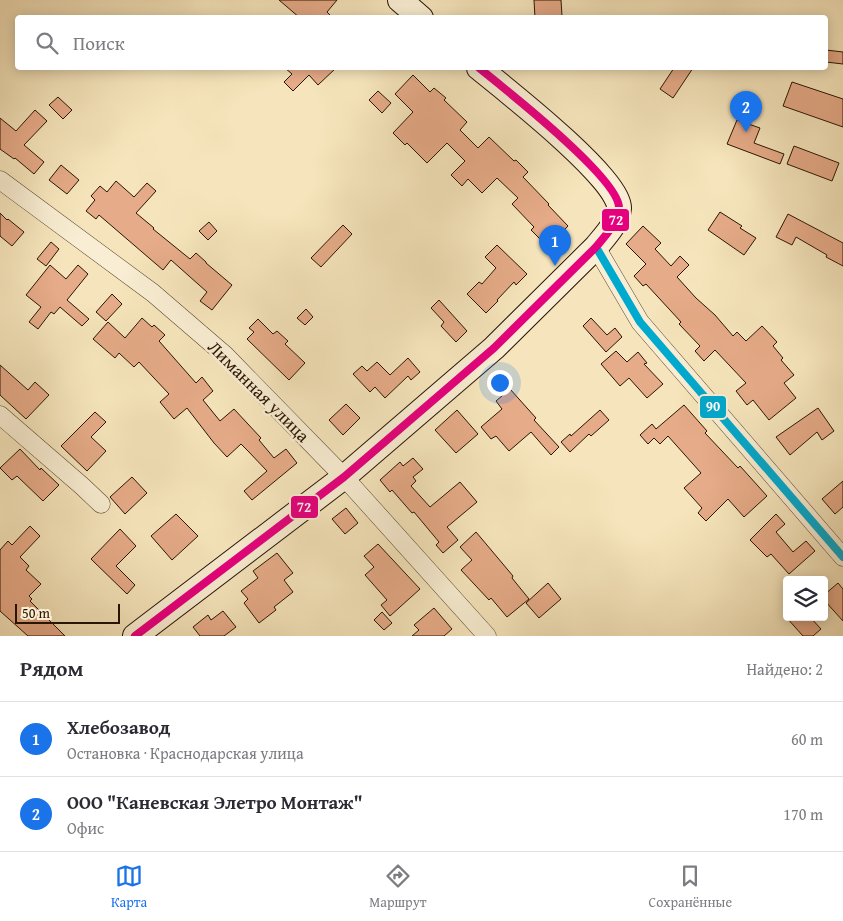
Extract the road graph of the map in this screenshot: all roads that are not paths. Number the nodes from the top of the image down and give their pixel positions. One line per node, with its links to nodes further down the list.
1 (400, 0): 2 (street)
2 (418, 15)
3 (482, 70): 5 (street)
4 (0, 180): 7 (street, Лиманная улица)
5 (596, 247): 7 (street); 9 (street)
6 (0, 415): 8 (street)
7 (344, 476): 10 (street); 11 (street, Лиманная улица)
8 (101, 504)
9 (843, 557)
10 (135, 636)
11 (487, 636)

